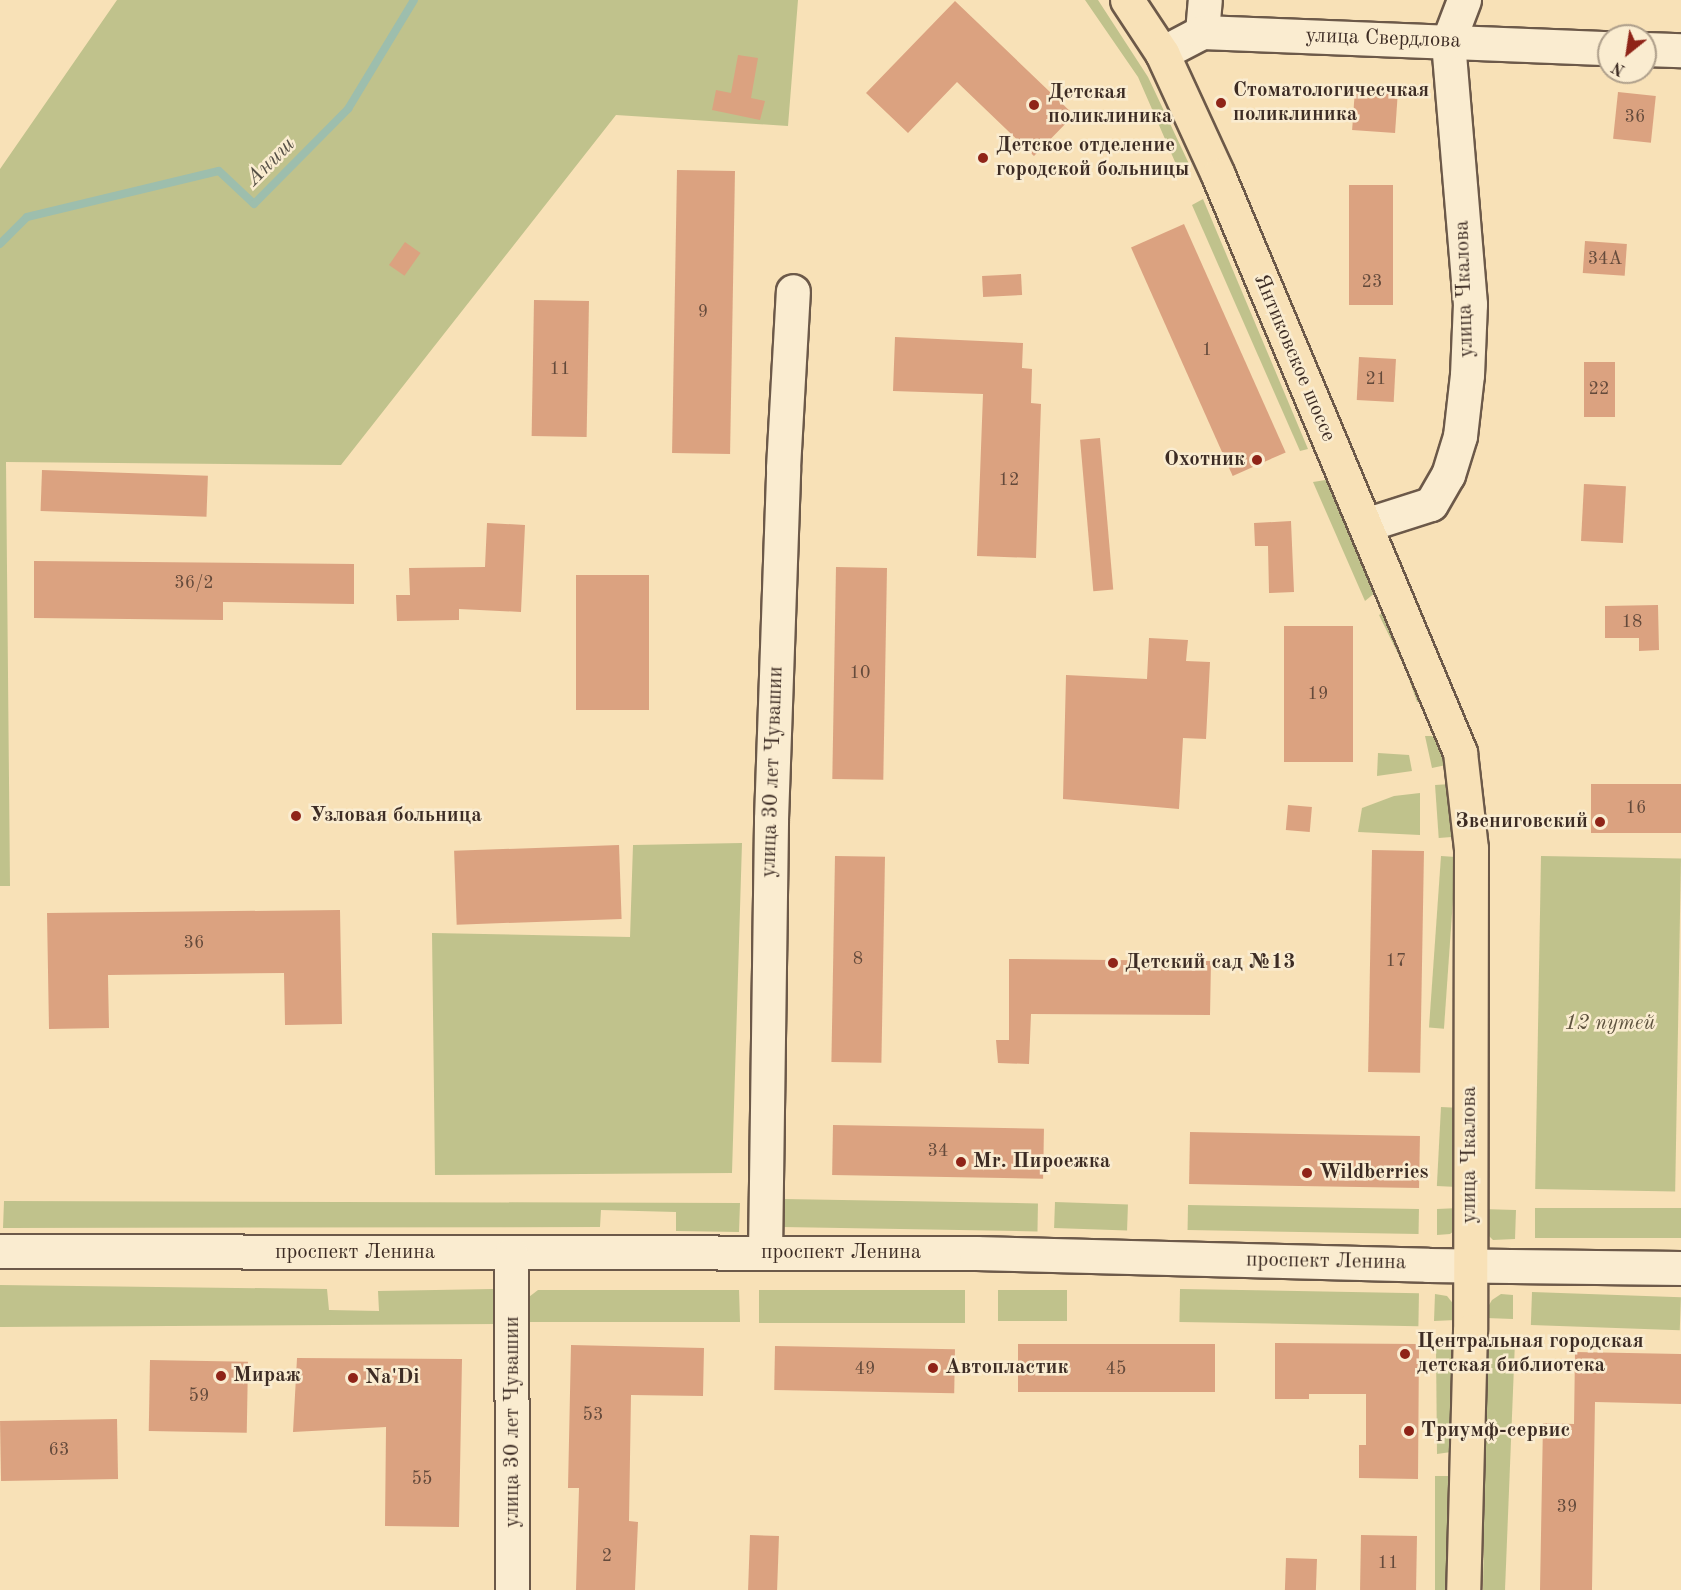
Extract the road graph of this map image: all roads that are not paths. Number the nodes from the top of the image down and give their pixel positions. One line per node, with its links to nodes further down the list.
1 (1127, 0): 9 (main road, Янтиковское шоссе)
2 (1205, 0): 4 (street)
3 (1464, 0): 5 (street, улица Чкалова)
4 (1203, 32): 5 (street, улица Свердлова); 9 (street, улица Свердлова)
5 (1449, 42): 6 (street, улица Свердлова); 11 (street, улица Чкалова)
6 (1597, 48)
7 (1657, 50): 8 (street)
8 (1681, 51)
9 (1162, 53): 11 (main road, Янтиковское шоссе)
10 (793, 291): 14 (street, улица 30 лет Чувашии)
11 (1365, 525): 12 (main road, Янтиковское шоссе)
12 (1449, 723): 16 (main road, улица Чкалова)
13 (0, 1251): 15 (street, проспект Ленина)
14 (765, 1253): 15 (street, проспект Ленина); 16 (street, проспект Ленина)
15 (511, 1254): 18 (street, улица 30 лет Чувашии)
16 (1470, 1265): 17 (street, проспект Ленина); 19 (main road, улица Чкалова)
17 (1681, 1268)
18 (513, 1590)
19 (1463, 1590)

